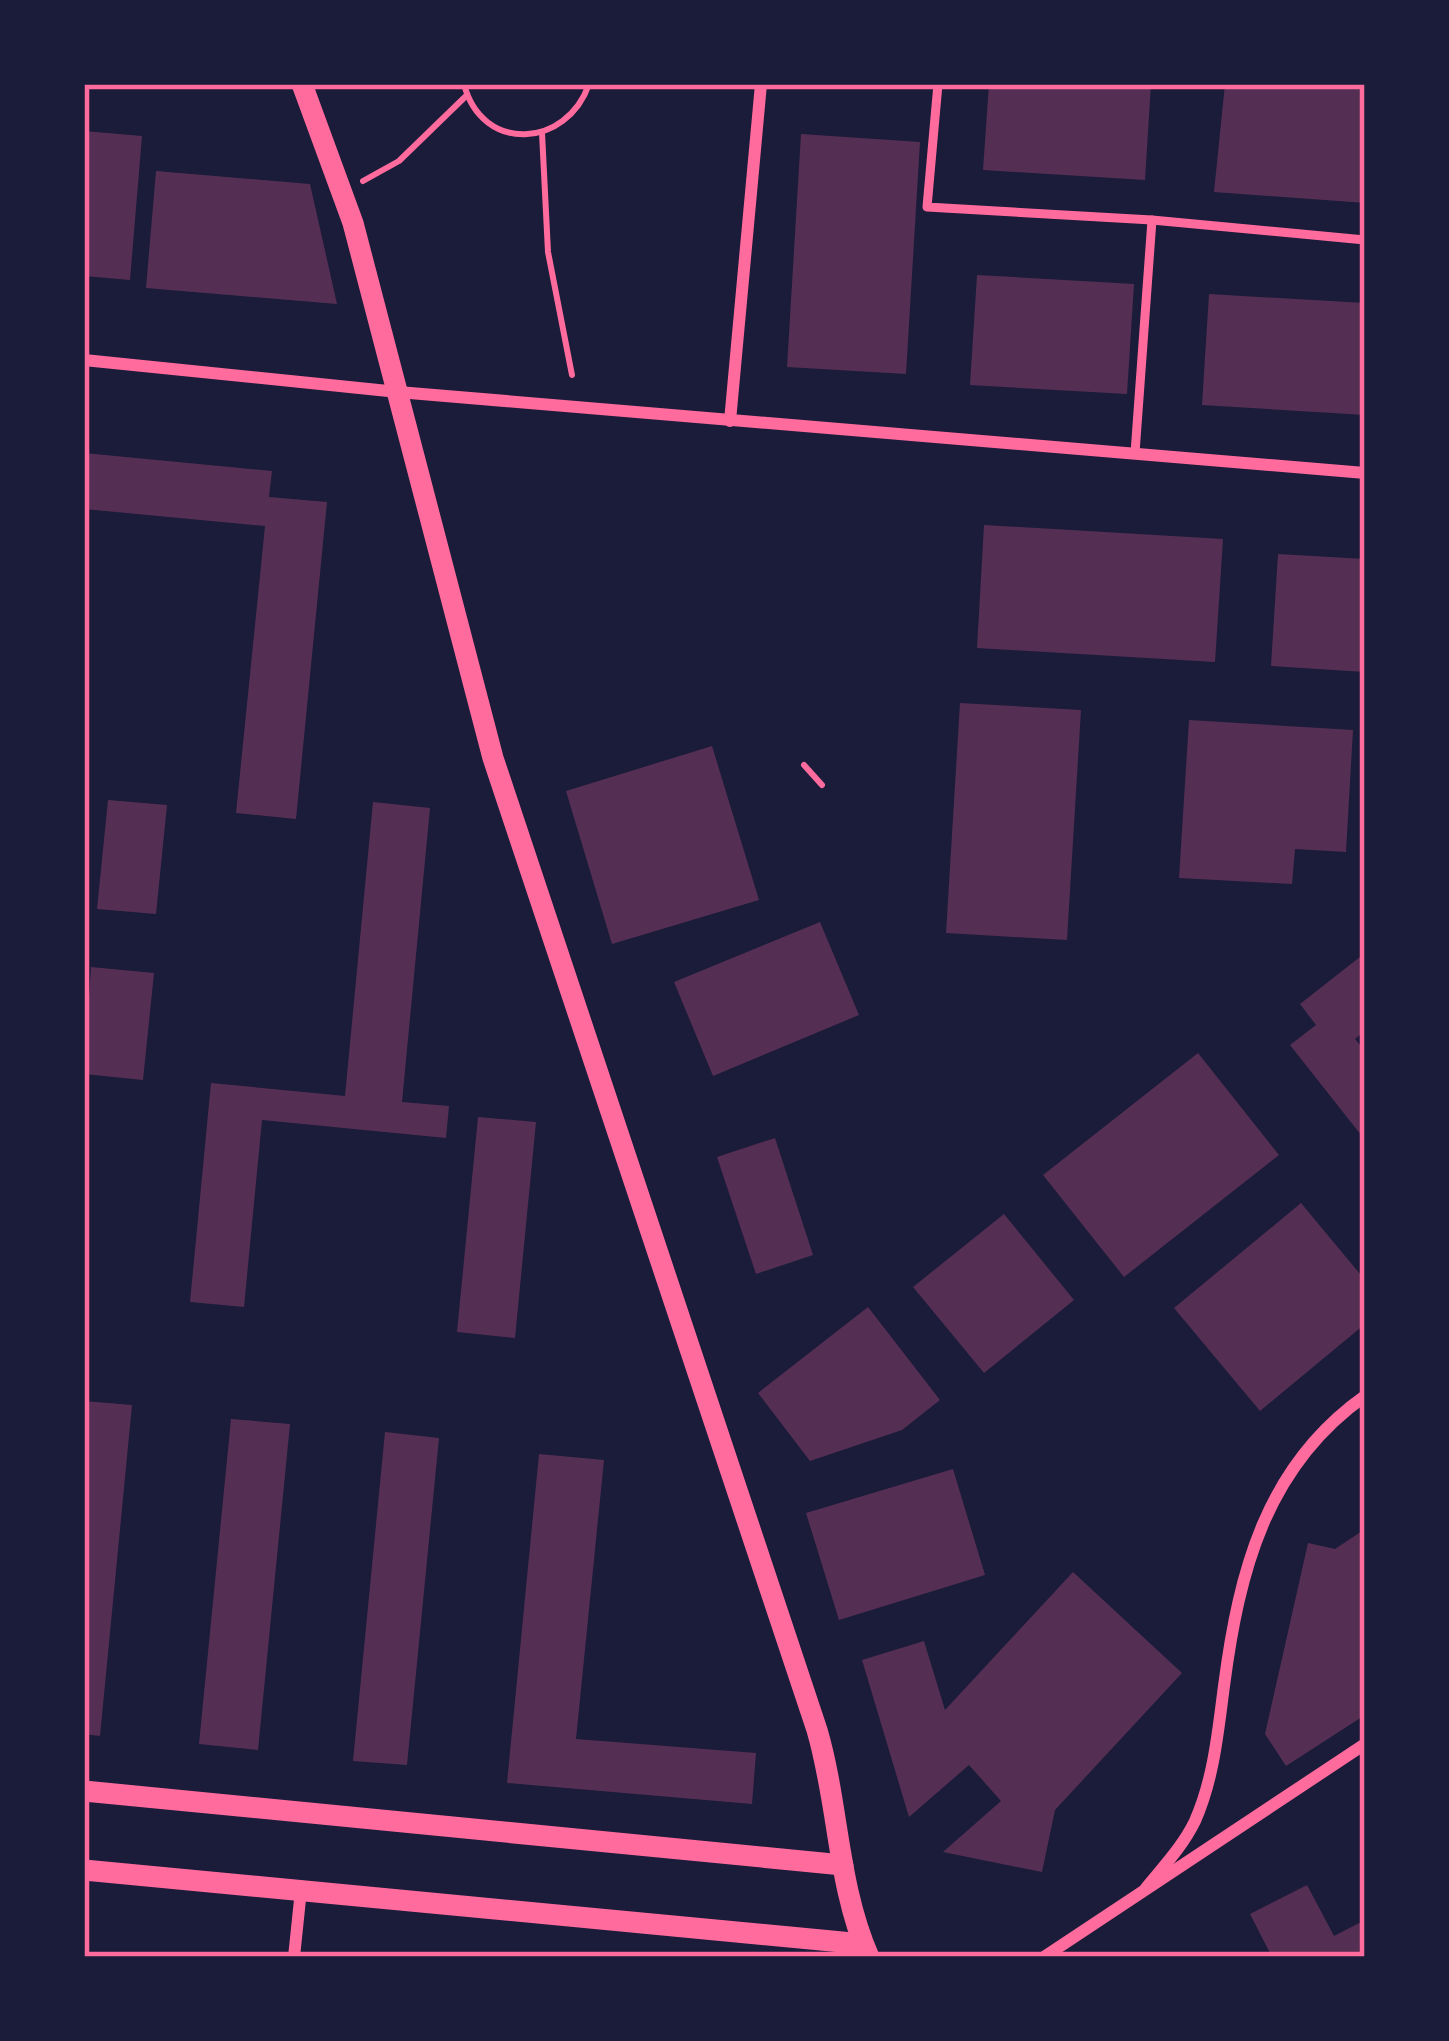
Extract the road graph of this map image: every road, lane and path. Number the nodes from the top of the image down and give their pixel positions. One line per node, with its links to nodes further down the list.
1 (302, 84): 8 (street)
2 (464, 84): 6 (path)
3 (589, 84): 7 (path)
4 (761, 84): 14 (street)
5 (938, 84): 9 (lane)
6 (467, 95): 7 (path); 8 (path)
7 (542, 133): 12 (path)
8 (342, 186): 13 (street)
9 (1152, 220): 10 (lane); 15 (lane)
10 (1365, 240)
11 (84, 360): 13 (street)
12 (572, 375)
13 (398, 392): 14 (street); 22 (street)
14 (730, 421): 15 (street)
15 (1135, 453): 16 (street)
16 (1365, 473)
17 (804, 765): 18 (path)
18 (822, 784)
19 (1365, 1396): 25 (street)
20 (1365, 1744): 25 (street)
21 (84, 1791): 22 (street)
22 (843, 1865): 26 (street)
23 (84, 1870): 24 (street)
24 (301, 1888): 26 (street); 27 (street)
25 (1146, 1888): 28 (street)
26 (866, 1950)
27 (294, 1957)
28 (1044, 1957)

